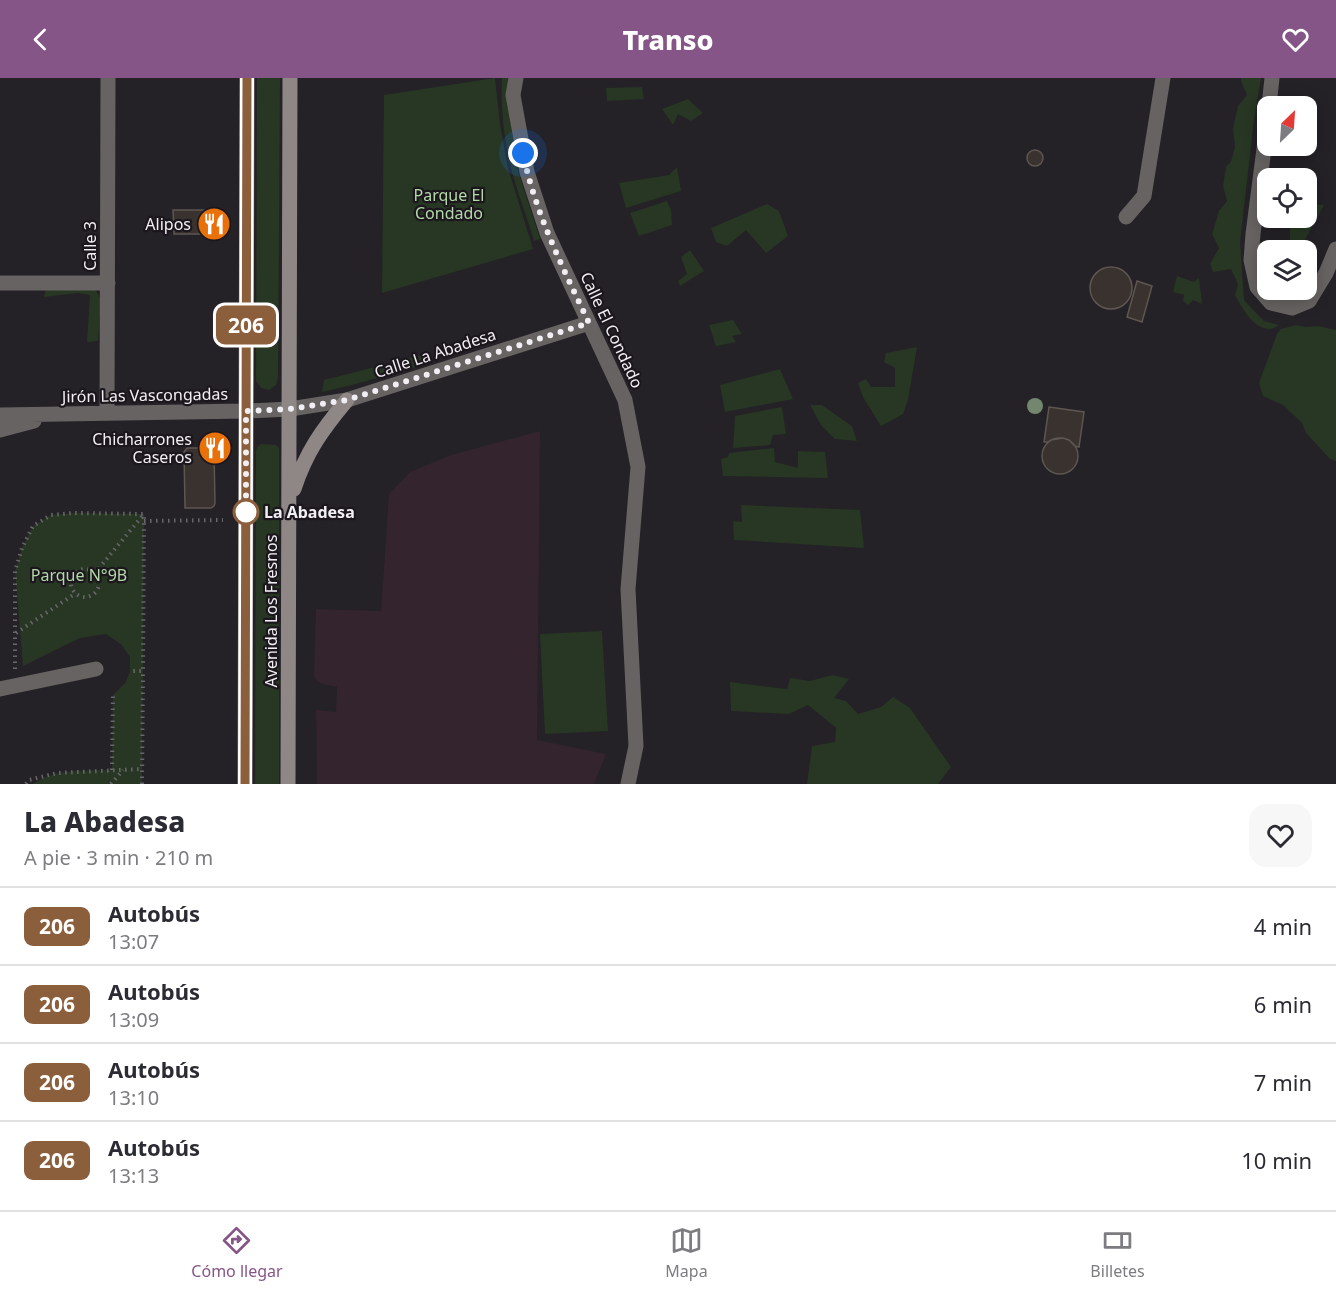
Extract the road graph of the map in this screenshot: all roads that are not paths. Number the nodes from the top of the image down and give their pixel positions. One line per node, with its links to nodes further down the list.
1 (108, 78): 12 (street, Calle 3)
2 (247, 78): 16 (main road, Avenida Los Fresnos)
3 (290, 78): 15 (main road, Avenida Los Fresnos)
4 (516, 78): 13 (street, Calle El Condado)
5 (1163, 78): 9 (street)
6 (1272, 78): 7 (street)
7 (1270, 96)
8 (1263, 156): 10 (street)
9 (1126, 217)
10 (1336, 249)
11 (0, 283): 12 (street)
12 (108, 283): 17 (street, Calle 3)
13 (589, 323): 14 (street, Calle La Abadesa); 26 (street, Calle El Condado)
14 (347, 400): 15 (street, Calle La Abadesa); 21 (main road)
15 (290, 409): 16 (street, Jirón Las Vascongadas); 21 (main road, Avenida Los Fresnos)
16 (246, 411): 17 (street, Jirón Las Vascongadas); 24 (main road, Avenida Los Fresnos)
17 (107, 413): 18 (street, Jirón Las Vascongadas)
18 (57, 414): 19 (street, Jirón Las Vascongadas); 20 (street)
19 (0, 415)
20 (0, 430)
21 (289, 503): 25 (main road, Avenida Los Fresnos)
22 (96, 669): 23 (street)
23 (0, 689)
24 (245, 784)
25 (288, 784)
26 (628, 784)

